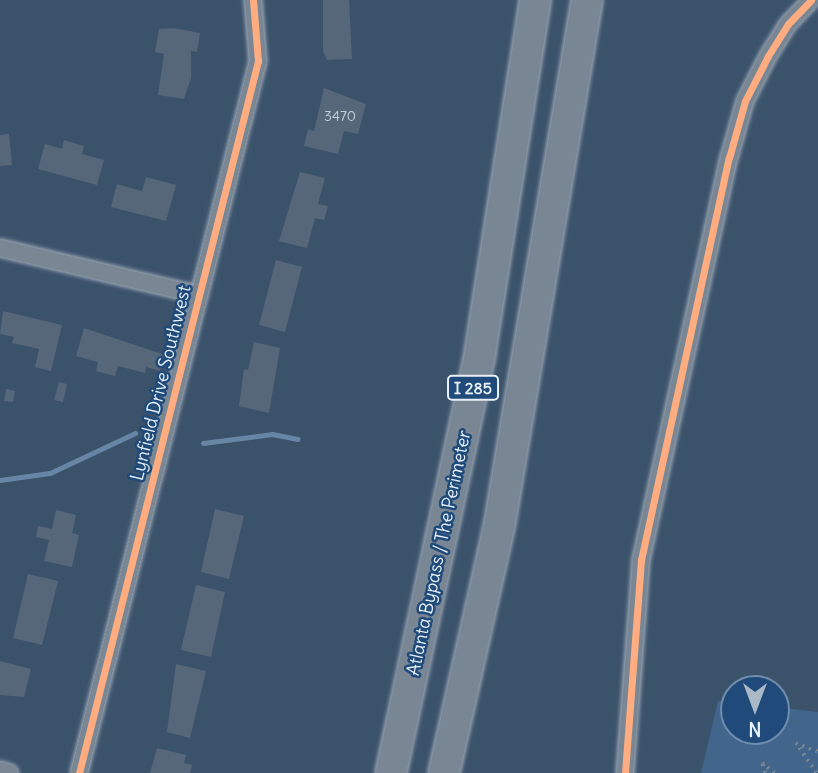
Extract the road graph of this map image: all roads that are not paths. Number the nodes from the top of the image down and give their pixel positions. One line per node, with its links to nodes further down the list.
1 (253, 0): 6 (street, Lynfield Drive Southwest)
2 (535, 0): 10 (highway, Atlanta Bypass / The Perimeter / I 285)
3 (587, 0): 11 (highway, I 285)
4 (811, 0): 12 (street)
5 (0, 248): 6 (street)
6 (200, 295): 9 (street, Lynfield Drive Southwest)
7 (0, 770): 8 (street)
8 (10, 773)
9 (79, 773)
10 (391, 773)
11 (444, 773)
12 (625, 773)

